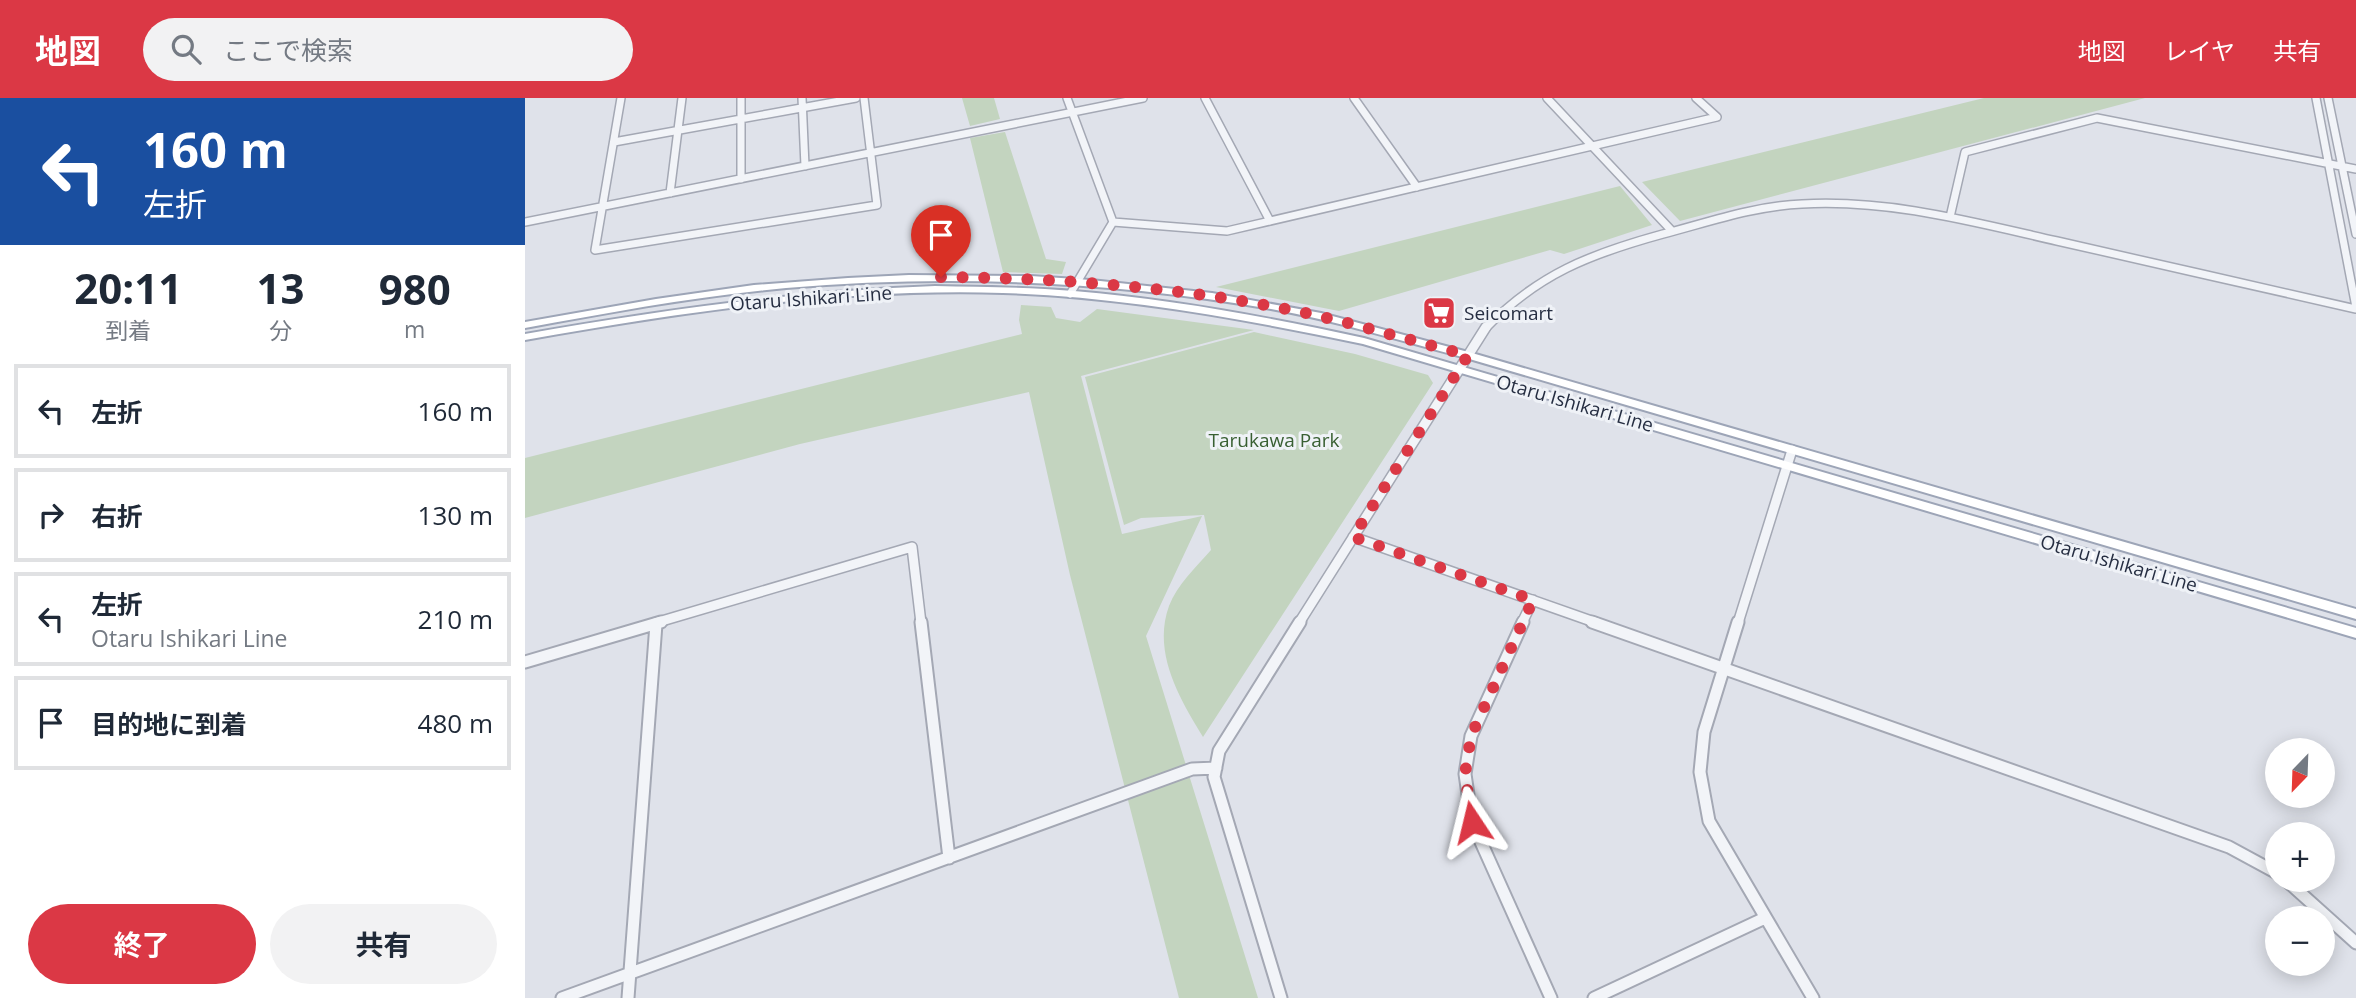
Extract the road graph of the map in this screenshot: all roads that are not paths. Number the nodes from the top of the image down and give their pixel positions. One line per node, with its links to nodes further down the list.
1 (621, 98): 20 (street)
2 (682, 98): 19 (street)
3 (741, 98): 18 (street)
4 (802, 98): 16 (street)
5 (856, 98): 16 (street)
6 (864, 98): 22 (street)
7 (1067, 98): 17 (street)
8 (1125, 98): 17 (street)
9 (1143, 98): 17 (street)
10 (1205, 98): 33 (street)
11 (1354, 98): 28 (street)
12 (1547, 98): 21 (street)
13 (1696, 98): 21 (street)
14 (2316, 98): 24 (street)
15 (2328, 98): 25 (street)
16 (803, 108): 18 (street); 23 (street)
17 (1071, 111): 22 (street); 34 (street)
18 (741, 119): 19 (street); 27 (street)
19 (680, 130): 20 (street); 29 (street)
20 (614, 142): 30 (street)
21 (1592, 146): 28 (street); 35 (street)
22 (871, 151): 23 (street); 30 (street)
23 (805, 164): 27 (street)
24 (2328, 164): 25 (street); 31 (street); 39 (street)
25 (2342, 166): 26 (street); 36 (street)
26 (2356, 169)
27 (740, 177): 29 (street)
28 (1417, 187): 33 (street)
29 (671, 191): 30 (street)
30 (603, 204): 32 (street)
31 (1950, 217): 35 (street); 39 (street)
32 (525, 220)
33 (1270, 221): 34 (street)
34 (1113, 222): 37 (street)
35 (1672, 232): 42 (street)
36 (2356, 234)
37 (1079, 281): 38 (street); 40 (main road, Otaru Ishikari Line); 42 (main road, Otaru Ishikari Line)
38 (1069, 293): 41 (main road, Otaru Ishikari Line); 43 (main road, Otaru Ishikari Line)
39 (2356, 308)
40 (525, 325)
41 (525, 337)
42 (1468, 355): 43 (street); 44 (main road, Otaru Ishikari Line)
43 (1460, 369): 45 (main road, Otaru Ishikari Line); 46 (street)
44 (1791, 450): 45 (street); 48 (main road, Otaru Ishikari Line)
45 (1787, 466): 50 (main road, Otaru Ishikari Line); 52 (street)
46 (1353, 537): 47 (street); 53 (street)
47 (1533, 600): 52 (street); 63 (street)
48 (2356, 614)
49 (656, 624): 51 (street); 54 (street); 59 (street)
50 (2356, 633)
51 (525, 662)
52 (1724, 668): 55 (street); 57 (street)
53 (1216, 768): 54 (street); 62 (street)
54 (949, 858): 59 (street)
55 (2265, 866)
56 (2299, 892): 58 (street)
57 (1765, 918): 64 (street); 65 (street)
58 (2356, 943)
59 (630, 973): 60 (street); 61 (street)
60 (562, 998)
61 (628, 998)
62 (1281, 998)
63 (1551, 998)
64 (1594, 998)
65 (1813, 998)

